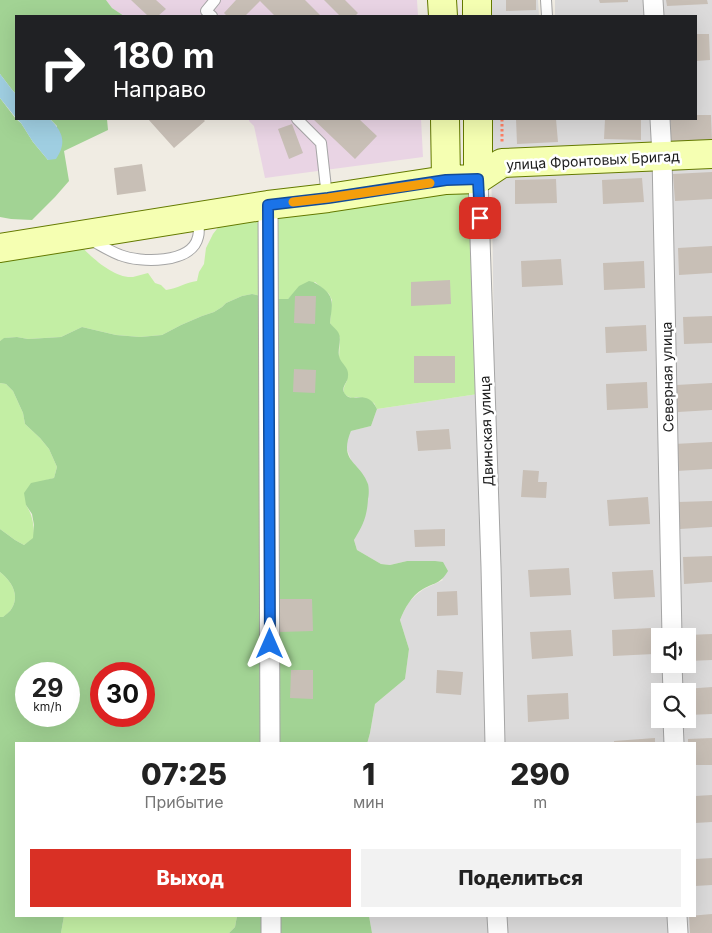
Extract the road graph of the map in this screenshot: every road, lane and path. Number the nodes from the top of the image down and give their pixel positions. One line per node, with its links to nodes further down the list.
1 (216, 0): 6 (lane)
2 (442, 0): 7 (main road)
3 (477, 0): 8 (main road)
4 (546, 0): 9 (lane)
5 (653, 0): 10 (street)
6 (211, 15)
7 (443, 15)
8 (477, 15)
9 (547, 15)
10 (654, 15)
11 (298, 120): 19 (lane)
12 (445, 120): 18 (main road)
13 (478, 120): 17 (main road, Двинская улица)
14 (660, 120): 16 (street, Северная улица)
15 (712, 154): 16 (main road, улица Фронтовых Бригад)
16 (662, 156): 17 (main road, улица Фронтовых Бригад); 24 (street, Северная улица)
17 (478, 179): 18 (main road); 27 (street, Двинская улица)
18 (446, 180): 19 (main road)
19 (328, 198): 20 (main road)
20 (268, 205): 21 (main road); 26 (street)
21 (198, 216): 22 (main road); 22 (lane)
22 (81, 235): 23 (main road)
23 (0, 248)
24 (672, 628)
25 (674, 728): 28 (street)
26 (270, 742)
27 (495, 742)
28 (674, 742)
29 (271, 917): 32 (street)
30 (497, 917): 33 (street)
31 (678, 917): 34 (street)
32 (271, 933)
33 (498, 933)
34 (678, 933)

